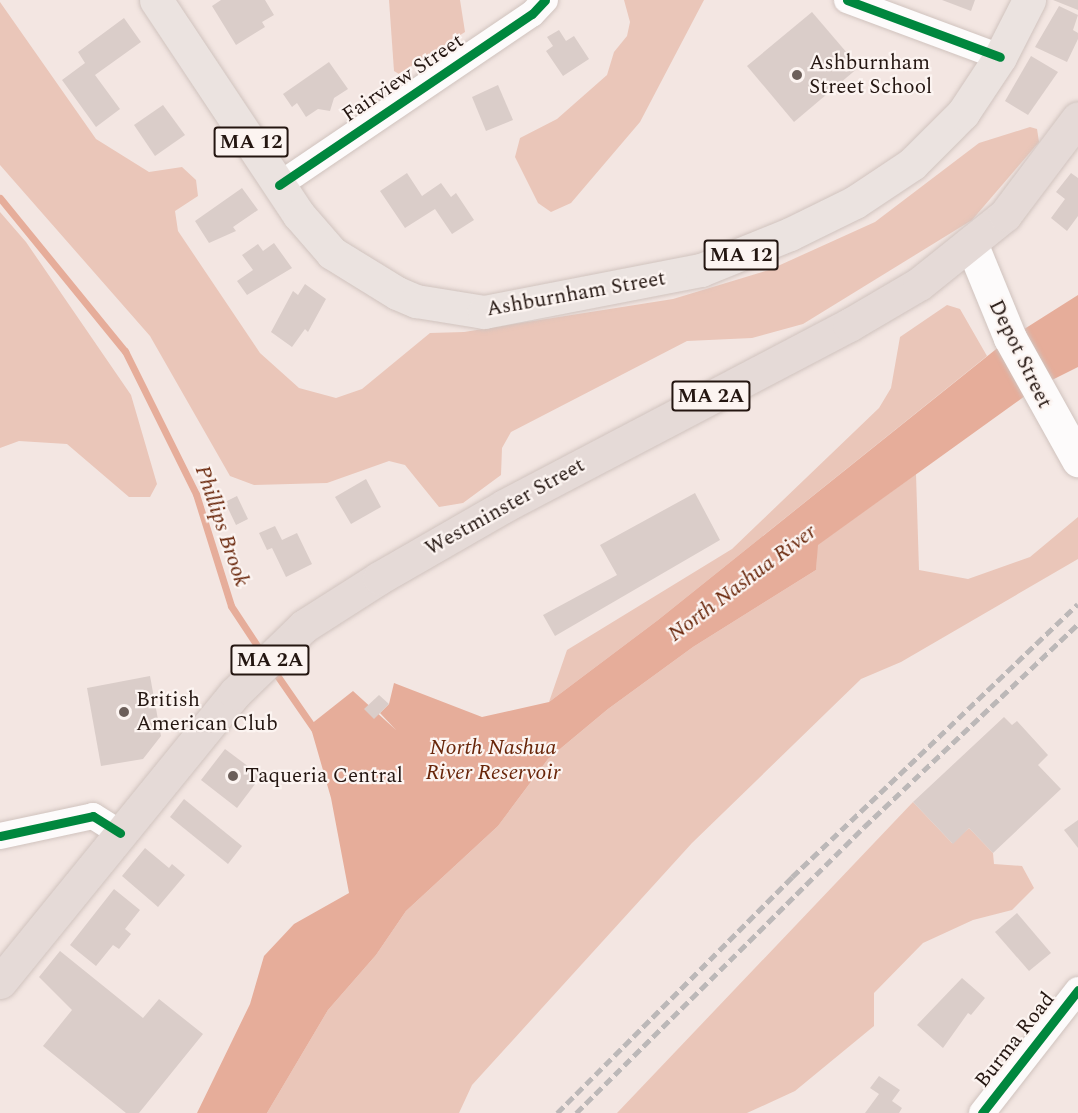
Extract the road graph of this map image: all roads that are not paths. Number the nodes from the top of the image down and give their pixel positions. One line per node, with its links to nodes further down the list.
1 (156, 0): 7 (main road, Ashburnham Street / MA 12)
2 (545, 0): 7 (street, Fairview Street)
3 (848, 0): 5 (street)
4 (1029, 0): 5 (main road, Ashburnham Street / MA 12)
5 (1000, 57): 7 (main road, Ashburnham Street / MA 12)
6 (1078, 118): 8 (highway, Westminster Street / MA 2A)
7 (279, 185)
8 (971, 243): 9 (main road, Depot Street); 10 (highway, Westminster Street / MA 2A)
9 (1078, 460)
10 (120, 833): 11 (street); 12 (highway, Westminster Street / MA 2A)
11 (0, 836)
12 (0, 982)
13 (1078, 990): 14 (street, Burma Road)
14 (982, 1113)

